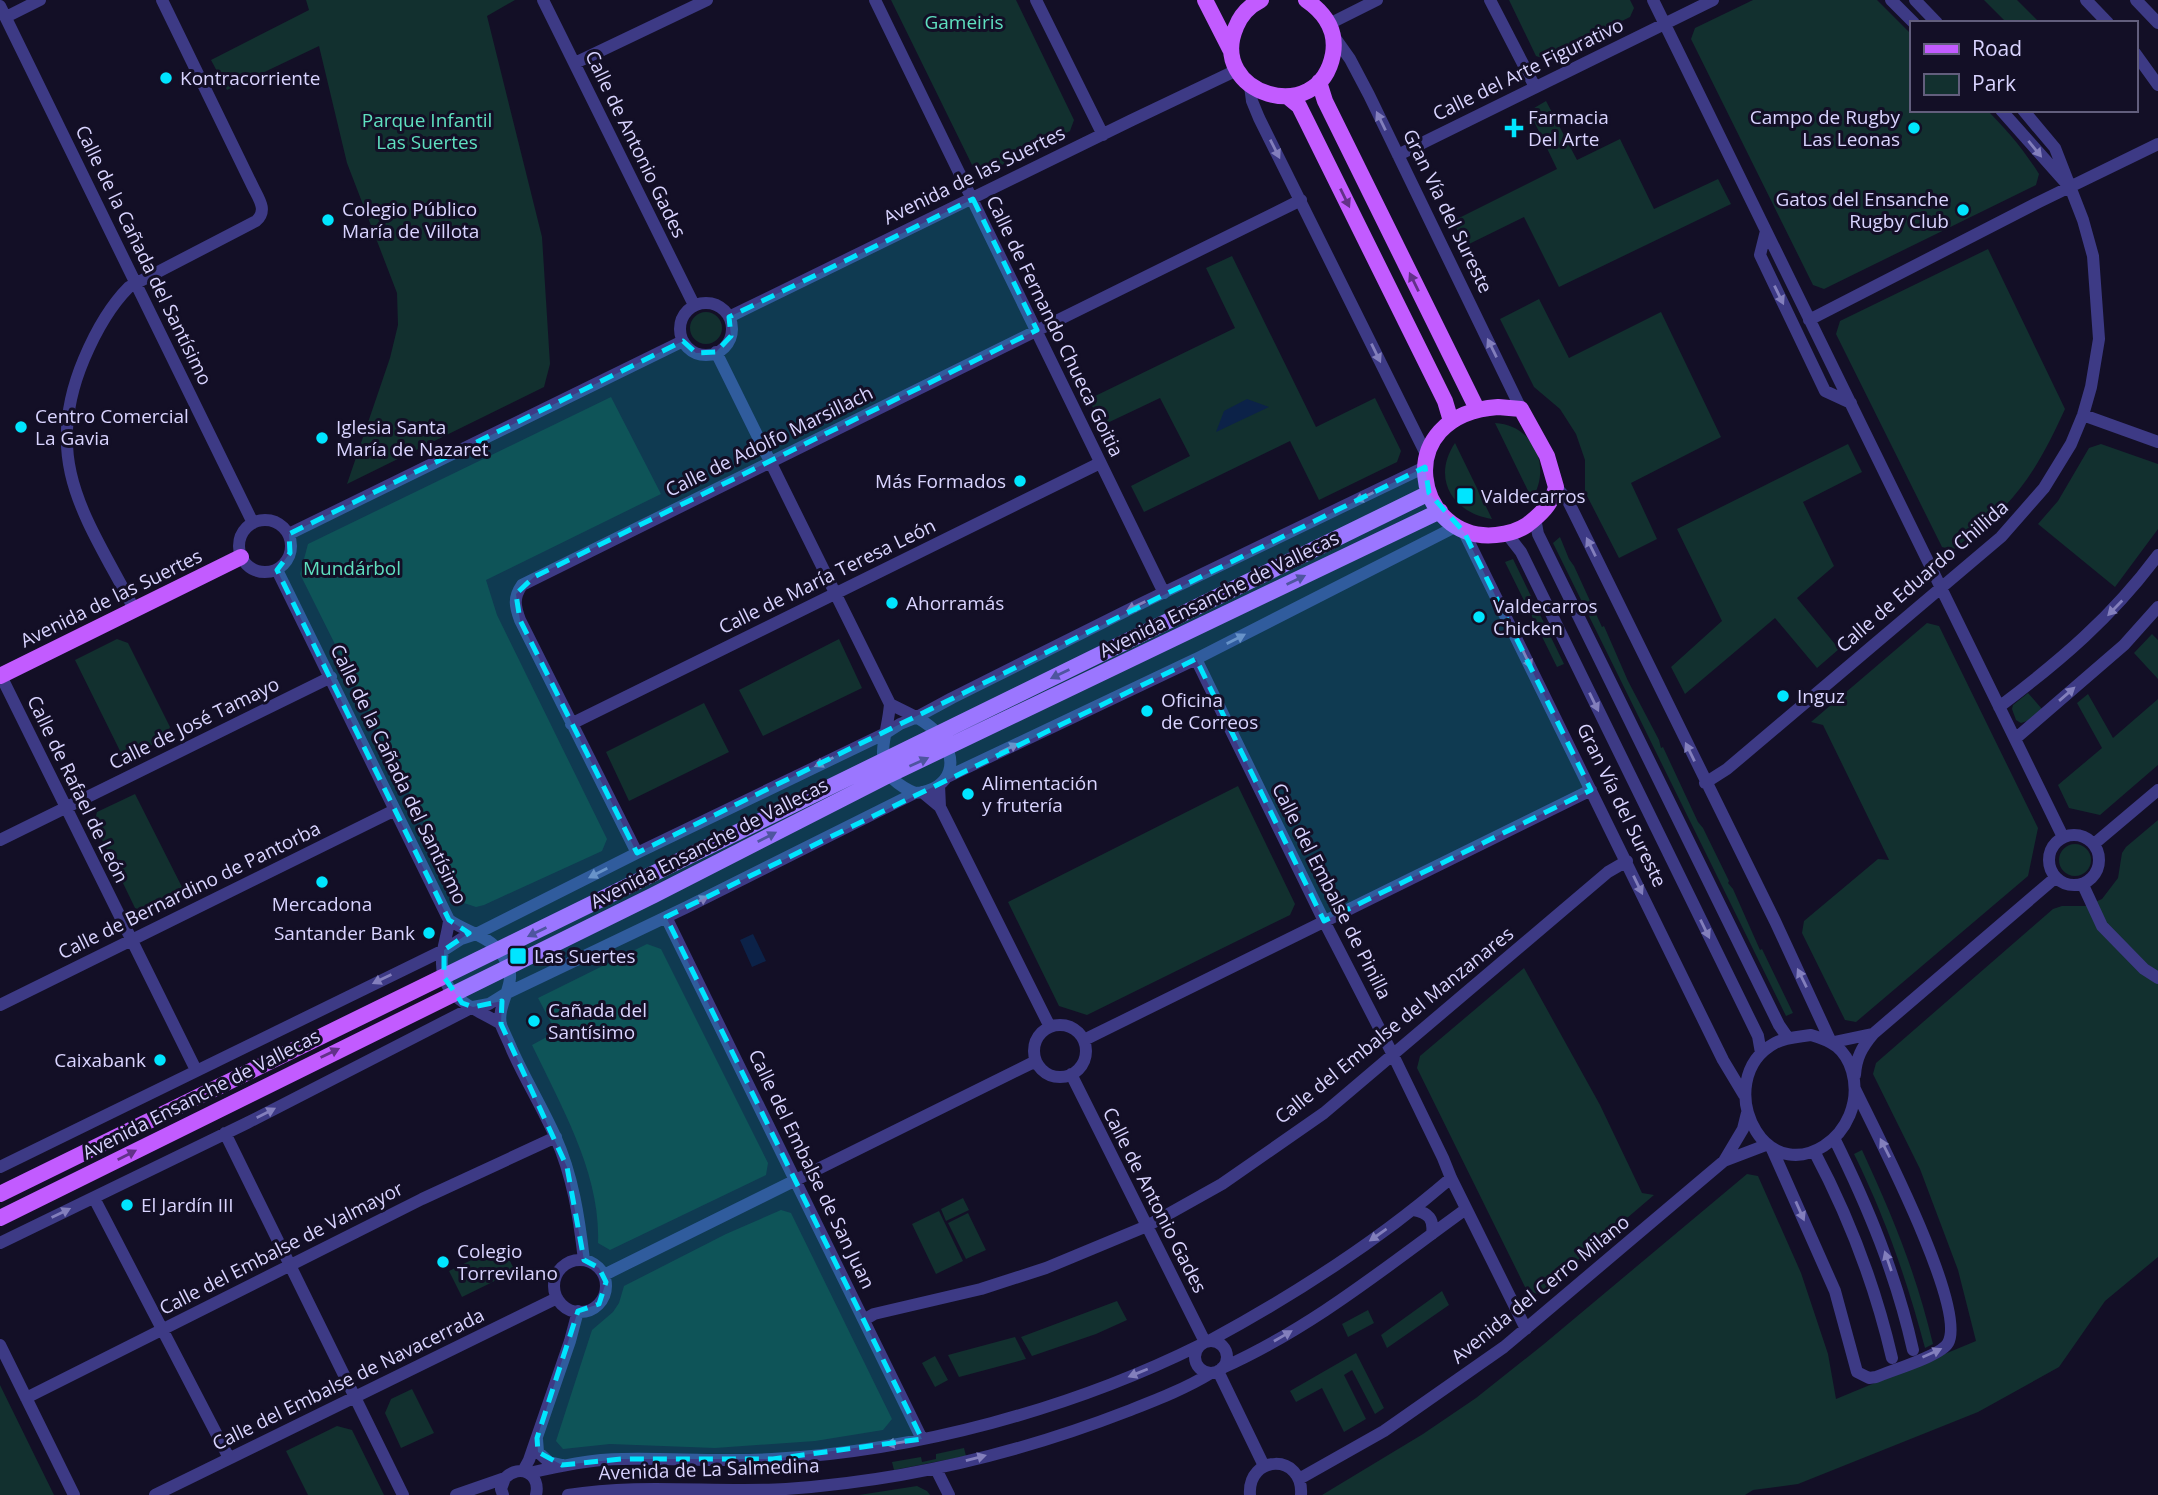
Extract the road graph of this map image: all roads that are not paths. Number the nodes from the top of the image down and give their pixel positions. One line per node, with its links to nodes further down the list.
1 (40, 0): 18 (street)
2 (162, 0): 43 (street)
3 (544, 0): 27 (street, Calle de Antonio Gades)
4 (707, 0): 27 (street)
5 (875, 0): 40 (street, Calle de Fernando Chueca Goitia)
6 (1036, 0): 36 (street)
7 (1205, 0): 25 (main road)
8 (1261, 0): 25 (main road)
9 (1377, 0): 24 (street)
10 (1490, 0): 32 (street)
11 (1653, 0): 23 (street)
12 (1713, 0): 23 (street, Calle del Arte Figurativo)
13 (1891, 0): 19 (street)
14 (1915, 0): 20 (street)
15 (2086, 0): 21 (street)
16 (2136, 0): 22 (street)
17 (1313, 3): 24 (main road)
18 (3, 11): 43 (street, Calle de la Cañada del Santísimo)
19 (1912, 21)
20 (1935, 21)
21 (2106, 21)
22 (2158, 23)
23 (1664, 24): 32 (street, Calle del Arte Figurativo); 42 (street)
24 (1331, 29): 29 (main road); 38 (street, Gran Vía del Sureste, one-way to 24)
25 (1232, 53): 28 (main road)
26 (2137, 56): 30 (street)
27 (575, 63): 44 (street, Calle de Antonio Gades)
28 (1237, 70): 31 (main road); 36 (street, Avenida de las Suertes)
29 (1320, 82): 33 (main road); 51 (main road, one-way to 29)
30 (2158, 85)
31 (1250, 86): 33 (main road); 41 (street, one-way to 41)
32 (1535, 88): 38 (street, Calle del Arte Figurativo)
33 (1288, 97): 54 (main road, one-way to 54)
34 (2003, 112): 39 (street, Calle de Eduardo Chillida, one-way to 39)
35 (2025, 112): 39 (street, Calle de Eduardo Chillida)
36 (1103, 135): 40 (street, Avenida de las Suertes)
37 (2158, 144): 39 (street)
38 (1398, 155): 52 (street, Gran Vía del Sureste, one-way to 38)
39 (2070, 187): 46 (street); 53 (street, Calle de Eduardo Chillida)
40 (973, 199): 45 (street, Avenida de las Suertes); 47 (street, Calle de Fernando Chueca Goitia)
41 (1301, 200): 47 (street, Calle de Adolfo Marsillach); 56 (street, one-way to 56)
42 (1766, 231): 46 (street); 50 (street, one-way to 50)
43 (137, 282): 63 (street, Calle de la Cañada del Santísimo); 74 (street)
44 (694, 305): 45 (street); 48 (street)
45 (729, 317): 49 (street)
46 (1809, 320): 50 (street)
47 (1037, 330): 57 (street, Calle de Adolfo Marsillach); 58 (street, Calle de Fernando Chueca Goitia)
48 (683, 341): 49 (street); 65 (street)
49 (716, 352): 57 (street)
50 (1851, 403): 70 (street)
51 (1477, 409): 52 (main road); 54 (main road)
52 (1521, 409): 59 (main road)
53 (2082, 415): 55 (street); 70 (street, Calle de Eduardo Chillida)
54 (1451, 421): 56 (main road)
55 (2158, 442)
56 (1425, 461): 60 (main road); 72 (street, Avenida Ensanche de Vallecas, one-way to 72)
57 (770, 462): 71 (street); 81 (street, Calle de Adolfo Marsillach)
58 (1100, 463): 71 (street, Calle de María Teresa León); 72 (street, Calle de Fernando Chueca Goitia)
59 (1556, 487): 62 (main road); 88 (street, one-way to 59)
60 (1429, 493): 61 (main road); 83 (main road, Avenida Ensanche de Vallecas, one-way to 83)
61 (1440, 511): 64 (main road); 85 (main road, Avenida Ensanche de Vallecas, one-way to 61)
62 (1535, 519): 66 (main road); 119 (street)
63 (253, 523): 65 (street); 68 (street)
64 (1460, 529): 66 (main road); 75 (street, one-way to 64); 89 (street, Gran Vía del Sureste, one-way to 89)
65 (289, 534): 69 (street)
66 (1507, 534): 122 (street, Gran Vía del Sureste, one-way to 122)
67 (2158, 555): 79 (street, one-way to 79)
68 (241, 557): 69 (street); 74 (main road, Avenida de las Suertes)
69 (277, 569): 77 (street, Calle de la Cañada del Santísimo)
70 (1940, 587): 79 (street); 88 (street, Calle de Eduardo Chillida)
71 (835, 593): 78 (street); 81 (street, Calle de María Teresa León)
72 (1164, 593): 80 (street, Avenida Ensanche de Vallecas, one-way to 80)
73 (2158, 607): 84 (street, one-way to 73)
74 (134, 610): 76 (main road, Avenida de las Suertes)
75 (1196, 659): 87 (street, one-way to 75); 104 (street, Calle del Embalse de Pinilla)
76 (0, 676): 93 (street, Calle de Rafael de León)
77 (331, 677): 93 (street, Calle de José Tamayo); 94 (street, Calle de la Cañada del Santísimo)
78 (890, 704): 80 (street); 82 (street)
79 (1999, 707): 84 (street)
80 (915, 718): 82 (street, Avenida Ensanche de Vallecas); 83 (street)
81 (571, 724): 98 (street, Calle de Adolfo Marsillach)
82 (886, 733): 86 (street); 98 (street, Avenida Ensanche de Vallecas, one-way to 98)
83 (938, 733): 85 (street); 86 (main road, Avenida Ensanche de Vallecas)
84 (2015, 739): 95 (street)
85 (947, 748): 86 (main road, Avenida Ensanche de Vallecas, one-way to 85); 87 (street)
86 (886, 767): 91 (street); 108 (main road, Avenida Ensanche de Vallecas, one-way to 108); 109 (main road, Avenida Ensanche de Vallecas, one-way to 86)
87 (943, 781): 91 (street); 92 (street)
88 (1705, 783): 121 (street, one-way to 88)
89 (1591, 790): 99 (street, Gran Vía del Sureste); 104 (street)
90 (2158, 790): 97 (street)
91 (919, 792): 92 (street); 102 (street, one-way to 91)
92 (940, 807): 117 (street)
93 (66, 808): 96 (street, Calle de José Tamayo); 106 (street, Calle de Rafael de León)
94 (395, 810): 103 (street, Calle de la Cañada del Santísimo); 106 (street, Calle de Bernardino de Pantorba)
95 (2063, 837): 97 (street); 100 (street)
96 (0, 840)
97 (2094, 844): 101 (street)
98 (637, 853): 105 (street, Avenida Ensanche de Vallecas, one-way to 105)
99 (1627, 861): 123 (street, Calle del Embalse del Manzanares); 128 (street, Gran Vía del Sureste, one-way to 128)
100 (2055, 878): 101 (street); 118 (street)
101 (2083, 884): 111 (street)
102 (666, 917): 113 (street); 138 (street, Calle del Embalse de San Juan)
103 (450, 920): 105 (street, Calle de la Cañada del Santísimo); 107 (street, Calle de la Cañada del Santísimo)
104 (1324, 921): 120 (street); 123 (street, Calle del Embalse de Pinilla)
105 (476, 934): 107 (street, Avenida Ensanche de Vallecas); 108 (street, Calle de la Cañada del Santísimo)
106 (131, 941): 114 (street, Calle de Bernardino de Pantorba); 125 (street, Calle de Rafael de León)
107 (444, 950): 110 (street, Calle de la Cañada del Santísimo); 125 (street, Avenida Ensanche de Vallecas, one-way to 125)
108 (499, 950): 109 (street, Calle de la Cañada del Santísimo); 110 (main road, Avenida Ensanche de Vallecas)
109 (509, 966): 112 (main road, Avenida Ensanche de Vallecas); 113 (street)
110 (444, 977): 112 (street, Calle de la Cañada del Santísimo); 139 (main road, Avenida Ensanche de Vallecas)
111 (2158, 978)
112 (453, 994): 115 (street, Calle de la Cañada del Santísimo); 143 (main road, Avenida Ensanche de Vallecas, one-way to 112)
113 (505, 994): 115 (street); 116 (street)
114 (0, 1005)
115 (473, 1007): 116 (street, Calle de la Cañada del Santísimo); 130 (street, one-way to 115)
116 (501, 1024): 131 (street)
117 (1050, 1027): 120 (street); 124 (street)
118 (1873, 1034): 121 (street); 127 (street)
119 (1788, 1038): 121 (street); 122 (street)
120 (1084, 1040): 126 (street)
121 (1832, 1041): 127 (street)
122 (1761, 1053): 128 (street)
123 (1394, 1055): 137 (street, Calle del Embalse de Pinilla); 144 (street, Calle del Embalse del Manzanares)
124 (1036, 1061): 126 (street); 138 (street)
125 (196, 1070): 136 (street, Avenida Ensanche de Vallecas)
126 (1071, 1074): 144 (street, Calle de Antonio Gades)
127 (1855, 1084): 132 (street); 133 (street, one-way to 127)
128 (1744, 1095): 129 (street)
129 (1747, 1113): 133 (street); 135 (street, Avenida del Cerro Milano)
130 (225, 1133): 140 (street); 148 (street)
131 (556, 1137): 147 (street); 148 (street, Calle del Embalse de Valmayor)
132 (1834, 1138): 134 (street); 157 (street, one-way to 132)
133 (1769, 1147): 134 (street); 135 (street, Avenida del Cerro Milano)
134 (1814, 1151): 158 (street)
135 (1724, 1161): 153 (street, Avenida del Cerro Milano)
136 (0, 1167)
137 (1451, 1178): 141 (street, Calle del Embalse de Pinilla); 142 (street, Avenida de La Salmedina)
138 (796, 1179): 149 (street); 152 (street, Calle del Embalse de San Juan)
139 (0, 1194)
140 (94, 1198): 146 (street, one-way to 140); 154 (street)
141 (1466, 1209): 145 (street, Avenida de La Salmedina); 153 (street, Calle del Embalse de Pinilla)
142 (1414, 1210): 145 (street); 155 (street, Avenida de La Salmedina, one-way to 155)
143 (0, 1218)
144 (1147, 1226): 152 (street, Calle del Embalse del Manzanares); 155 (street, Calle de Antonio Gades)
145 (1432, 1234): 159 (street, Avenida de La Salmedina, one-way to 145)
146 (0, 1243)
147 (584, 1260): 149 (street); 150 (street)
148 (290, 1264): 154 (street, Calle del Embalse de Valmayor); 160 (street)
149 (604, 1275): 151 (street)
150 (557, 1298): 151 (street); 160 (street, Calle del Embalse de Navacerrada)
151 (578, 1311): 162 (street)
152 (863, 1320): 163 (street, Calle del Embalse de San Juan)
153 (1526, 1329): 170 (street, Avenida del Cerro Milano)
154 (162, 1330): 161 (street, Calle del Embalse de Valmayor); 164 (street)
155 (1205, 1343): 159 (street); 159 (street); 163 (street, Avenida de La Salmedina, one-way to 163)
156 (0, 1345): 161 (street)
157 (1913, 1350)
158 (1892, 1358)
159 (1217, 1370): 166 (street); 167 (street, Avenida de La Salmedina, one-way to 159)
160 (354, 1396): 164 (street, Calle del Embalse de Navacerrada); 173 (street)
161 (26, 1398): 171 (street)
162 (537, 1438): 165 (street); 168 (street)
163 (922, 1439): 165 (street, Avenida de La Salmedina, one-way to 165)
164 (229, 1458): 172 (street, Calle del Embalse de Navacerrada)
165 (562, 1465): 168 (street, Avenida de La Salmedina)
166 (1264, 1466): 170 (street); 179 (street)
167 (936, 1469): 177 (street, Avenida de La Salmedina); 178 (street)
168 (526, 1472): 169 (street, Avenida de La Salmedina); 176 (street)
169 (505, 1478): 174 (street); 175 (street)
170 (1299, 1479): 180 (street)
171 (74, 1495)
172 (155, 1495)
173 (403, 1495)
174 (456, 1495)
175 (503, 1495)
176 (536, 1495)
177 (568, 1495)
178 (949, 1495)
179 (1250, 1495)
180 (1301, 1495)

